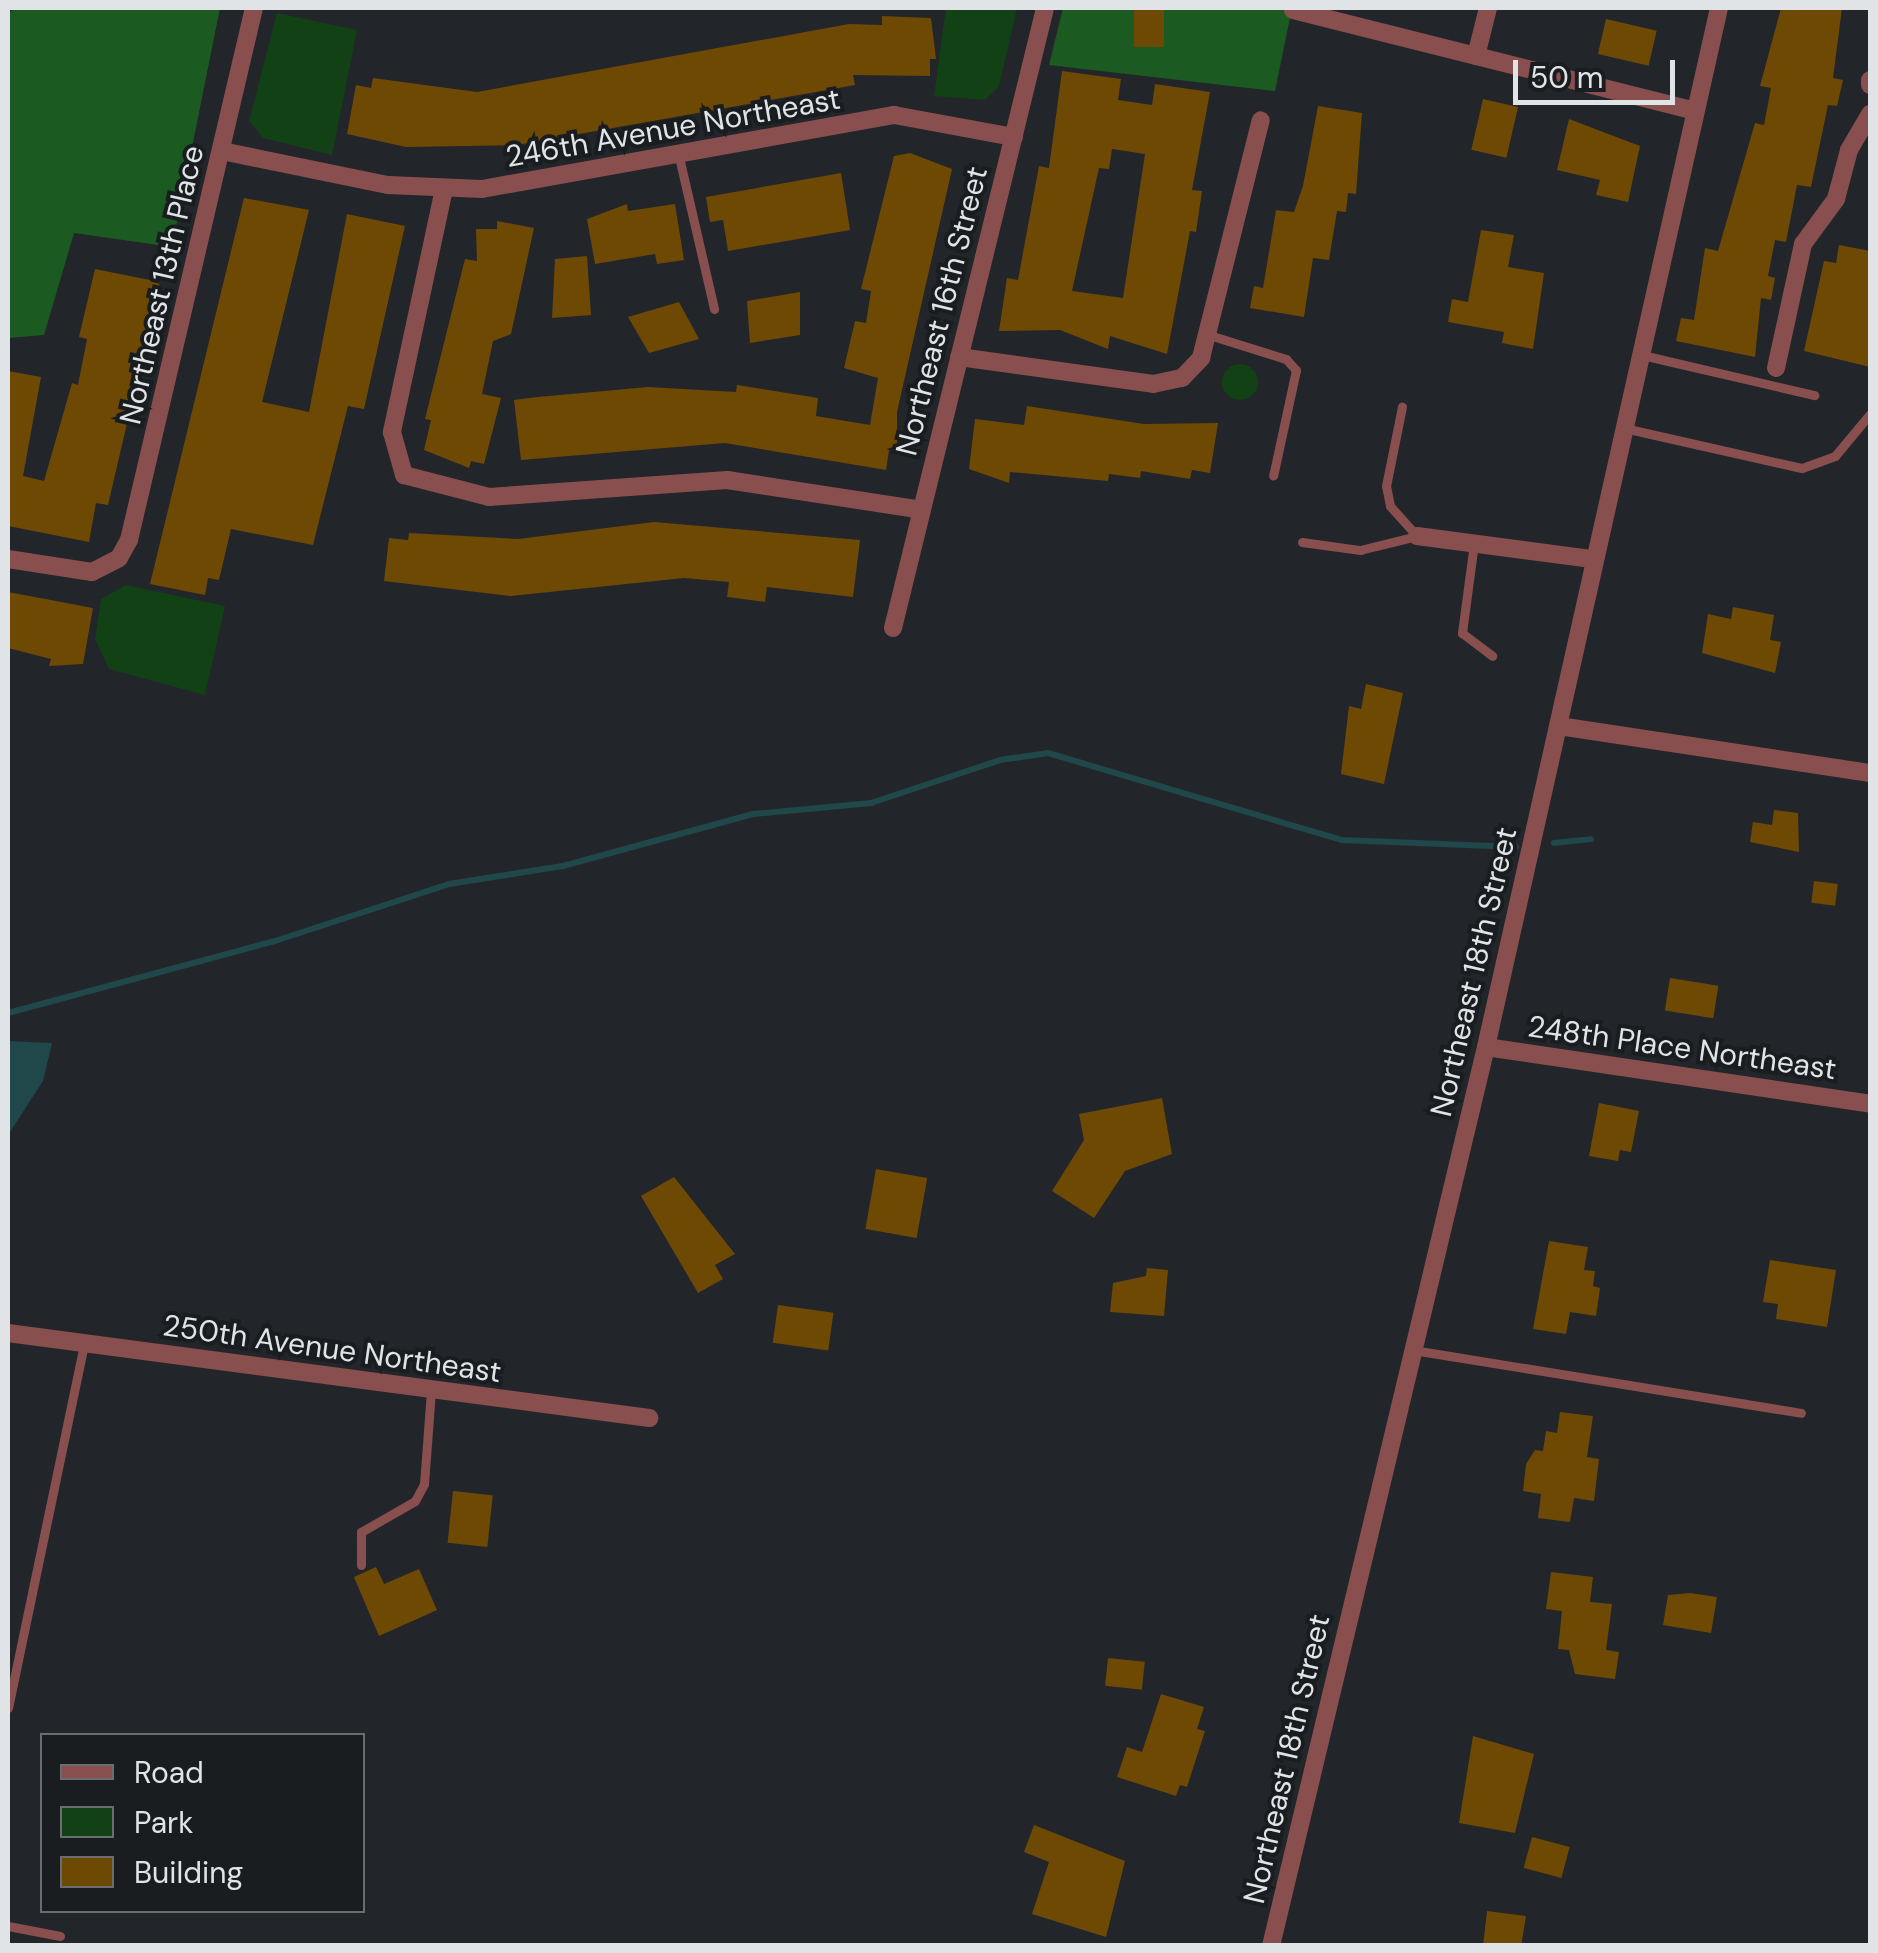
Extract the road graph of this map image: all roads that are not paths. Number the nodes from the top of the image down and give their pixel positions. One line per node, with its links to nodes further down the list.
1 (254, 8): 11 (street, Northeast 13th Place)
2 (1045, 8): 10 (street, Northeast 16th Street)
3 (1488, 8): 6 (street)
4 (1720, 8): 7 (street, Northeast 18th Street)
5 (1293, 10): 6 (street)
6 (1476, 56): 7 (street)
7 (1696, 111): 16 (street, Northeast 18th Street)
8 (1870, 114): 18 (street)
9 (1261, 120): 15 (street)
10 (1014, 137): 12 (street, 246th Avenue Northeast); 17 (street, Northeast 16th Street)
11 (222, 150): 13 (street, 246th Avenue Northeast); 28 (street, Northeast 13th Place)
12 (679, 157): 13 (street, 246th Avenue Northeast); 14 (lane)
13 (444, 189): 24 (street)
14 (714, 310)
15 (1206, 334): 17 (street); 23 (lane)
16 (1640, 354): 19 (lane); 22 (street, Northeast 18th Street)
17 (959, 357): 24 (street, Northeast 16th Street)
18 (1776, 368)
19 (1814, 396)
20 (1402, 407): 25 (lane)
21 (1870, 414): 22 (lane)
22 (1622, 428): 29 (street, Northeast 18th Street)
23 (1272, 476)
24 (922, 510): 30 (street, Northeast 16th Street)
25 (1417, 536): 26 (lane); 27 (street)
26 (1302, 542)
27 (1474, 543): 29 (street); 31 (lane)
28 (8, 559)
29 (1592, 559): 32 (street, Northeast 18th Street)
30 (893, 628)
31 (1492, 656)
32 (1559, 726): 33 (street); 34 (street, Northeast 18th Street)
33 (1870, 773)
34 (1486, 1047): 35 (street, 248th Place Northeast); 38 (street, Northeast 18th Street)
35 (1870, 1104)
36 (8, 1333): 37 (street, 250th Avenue Northeast)
37 (84, 1344): 39 (street, 250th Avenue Northeast); 43 (lane)
38 (1413, 1350): 40 (lane); 46 (street, Northeast 18th Street)
39 (431, 1390): 41 (street, 250th Avenue Northeast); 42 (lane)
40 (1801, 1413)
41 (649, 1418)
42 (362, 1566)
43 (8, 1708)
44 (8, 1926): 45 (lane)
45 (60, 1936)
46 (1271, 1946)

